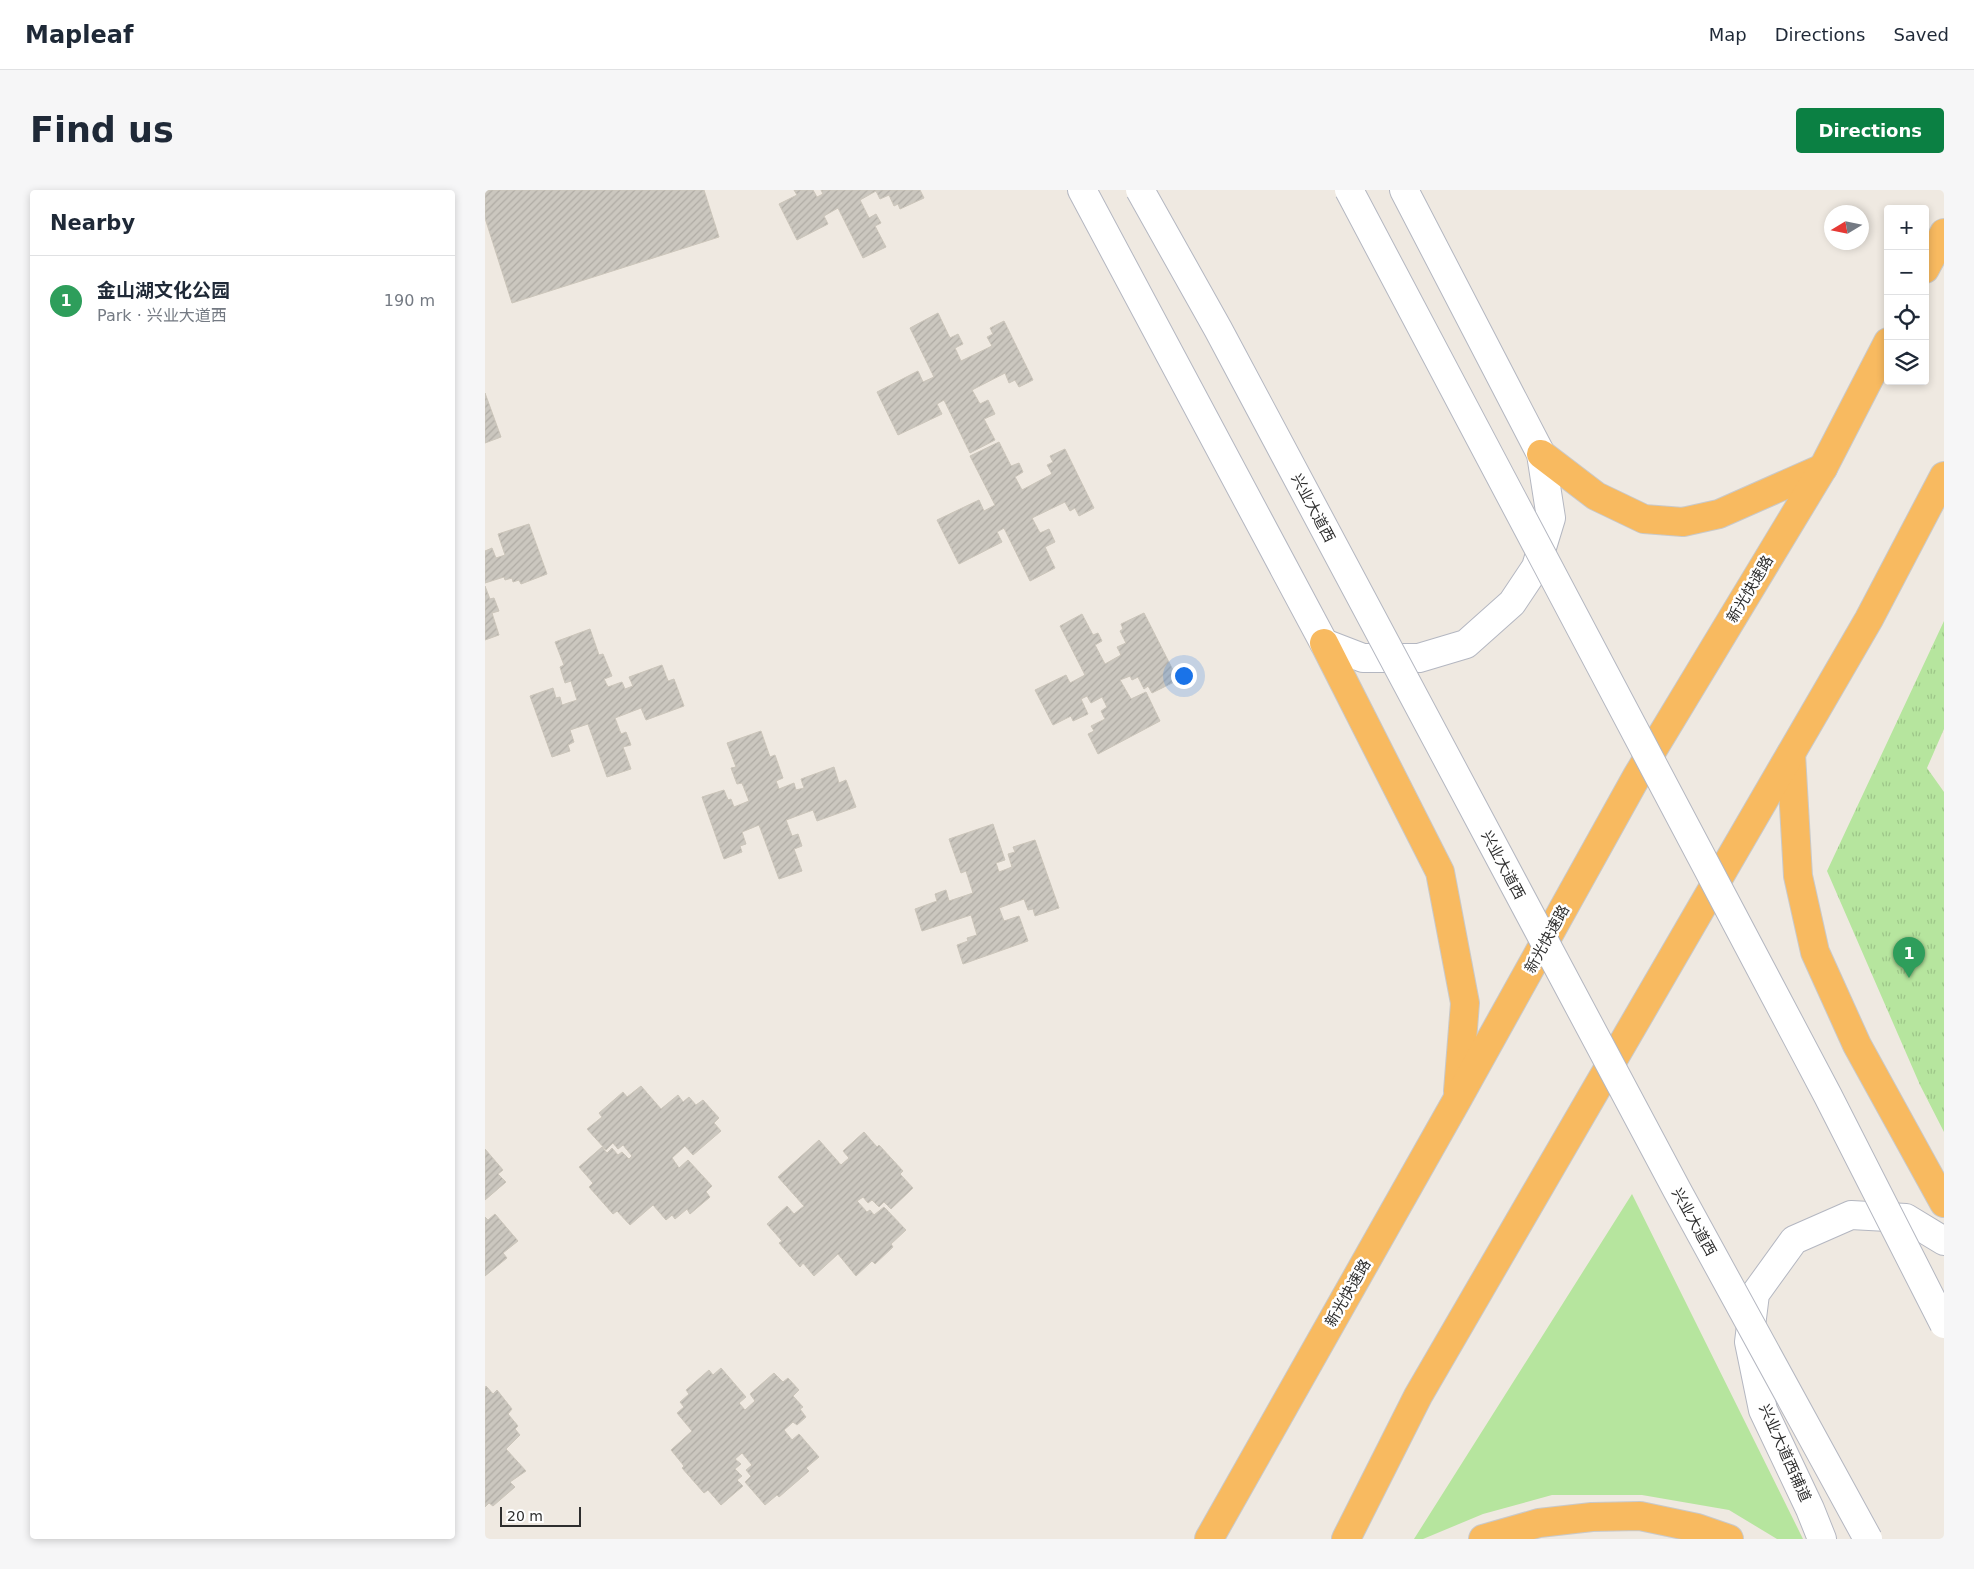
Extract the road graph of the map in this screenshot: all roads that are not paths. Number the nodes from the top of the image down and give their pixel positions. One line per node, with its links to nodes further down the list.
1 (1082, 190): 11 (street)
2 (1140, 190): 22 (street, 兴业大道西, bridge)
3 (1349, 190): 16 (street, bridge)
4 (1404, 190): 8 (street)
5 (1944, 233): 6 (highway)
6 (1929, 261)
7 (1884, 350): 9 (highway, 新光快速路)
8 (1541, 454): 9 (highway); 11 (street)
9 (1823, 468): 13 (highway, 新光快速路)
10 (1944, 476): 12 (highway)
11 (1324, 644): 13 (highway)
12 (1791, 754): 14 (highway); 18 (highway)
13 (1457, 1100): 17 (highway, 新光快速路)
14 (1944, 1203)
15 (1944, 1241): 21 (street, 兴业大道西铺道)
16 (1944, 1324)
17 (1209, 1539)
18 (1346, 1539)
19 (1483, 1539): 20 (highway)
20 (1729, 1539)
21 (1822, 1539)
22 (1868, 1539)

